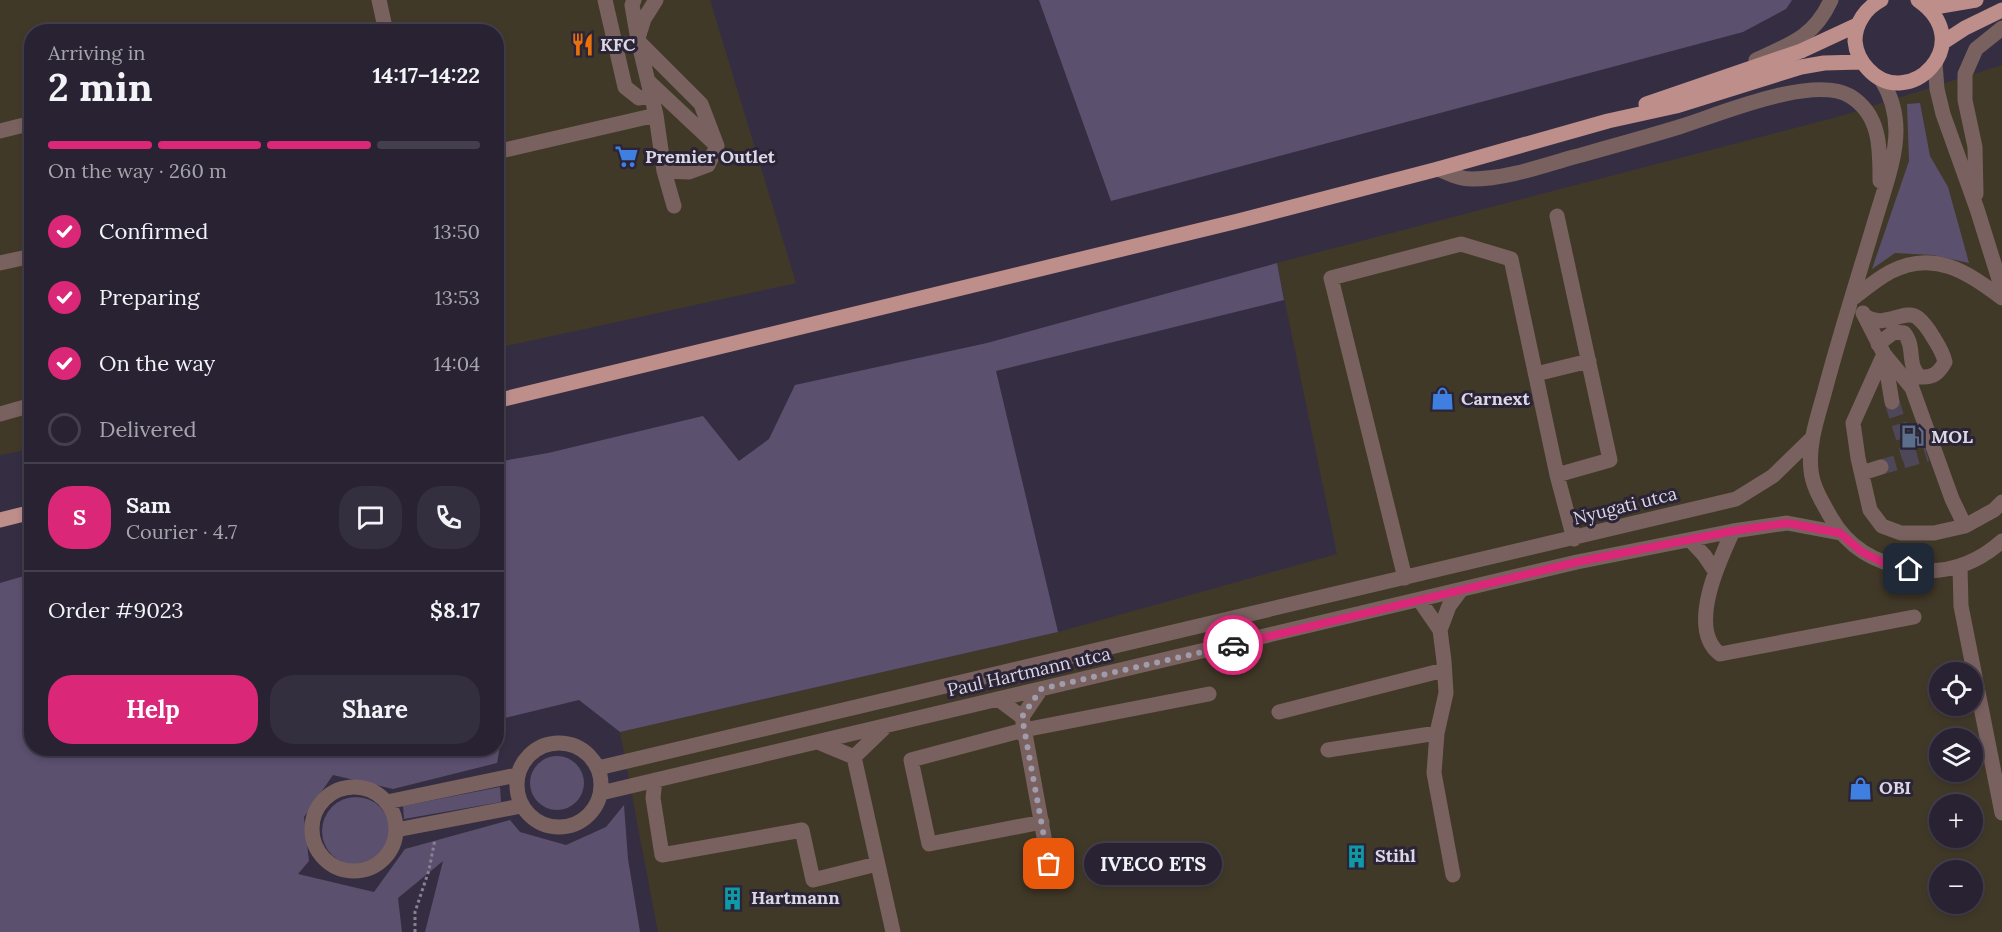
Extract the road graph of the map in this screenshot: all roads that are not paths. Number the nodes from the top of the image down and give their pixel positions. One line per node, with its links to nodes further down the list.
1 (379, 0): 11 (street)
2 (605, 0): 20 (street)
3 (634, 0): 14 (street)
4 (655, 0): 14 (street)
5 (1830, 0): 19 (street)
6 (1881, 0): 9 (main road)
7 (1976, 0): 8 (main road)
8 (1923, 4): 15 (main road)
9 (1865, 5): 12 (main road)
10 (2002, 10): 15 (main road)
11 (385, 24)
12 (1857, 25): 16 (main road); 19 (main road)
13 (2002, 28): 31 (street)
14 (638, 40): 20 (street); 25 (street)
15 (1942, 43): 17 (main road)
16 (1861, 62): 18 (main road); 22 (main road)
17 (1935, 63): 18 (main road); 31 (street)
18 (1881, 79): 29 (street)
19 (1716, 81): 22 (main road)
20 (649, 88): 21 (street); 25 (street)
21 (656, 115): 26 (street); 28 (street)
22 (1608, 121): 27 (main road)
23 (24, 125): 24 (street)
24 (0, 131)
25 (717, 146): 28 (street)
26 (504, 152)
27 (1438, 169): 29 (street); 42 (main road)
28 (664, 171): 30 (street)
29 (1881, 202): 37 (street)
30 (674, 206)
31 (1977, 209): 35 (street)
32 (1557, 216): 40 (street)
33 (24, 258): 34 (street)
34 (0, 263)
35 (2002, 289)
36 (2002, 298): 37 (street)
37 (1852, 299): 38 (street); 46 (street)
38 (1865, 316): 39 (street); 39 (street)
39 (1881, 349): 43 (street); 48 (street); 53 (street)
40 (1589, 362): 41 (street); 49 (street)
41 (1536, 374): 49 (street); 62 (street)
42 (504, 399)
43 (1892, 402)
44 (24, 407): 45 (street)
45 (0, 414)
46 (1812, 438): 55 (street); 56 (street, Nyugati utca)
47 (1881, 467): 48 (street)
48 (1862, 472): 53 (street)
49 (1557, 475): 56 (street)
50 (2002, 502): 53 (street)
51 (24, 514): 52 (main road)
52 (0, 520)
53 (1965, 526)
54 (1733, 531): 55 (street); 57 (street); 60 (street)
55 (1840, 533): 59 (street)
56 (1574, 539): 61 (street, Nyugati utca)
57 (1690, 540): 60 (street); 63 (street)
58 (2002, 541): 59 (street)
59 (1960, 567): 84 (street)
60 (1715, 571): 65 (street)
61 (1428, 573): 62 (street, Paul Hartmann utca)
62 (1405, 578): 78 (street, Paul Hartmann utca)
63 (1464, 589): 64 (street, Paul Hartmann utca); 66 (street)
64 (1420, 601): 66 (street); 68 (street, Paul Hartmann utca)
65 (1914, 617)
66 (1440, 630): 67 (street)
67 (1444, 670): 71 (street); 74 (street)
68 (1041, 689): 70 (street, Paul Hartmann utca); 72 (street)
69 (1209, 694): 72 (street)
70 (998, 699): 72 (street); 73 (street, Paul Hartmann utca)
71 (1279, 712)
72 (1023, 724): 85 (street); 85 (street)
73 (886, 727): 75 (street, Paul Hartmann utca); 77 (street)
74 (1437, 733): 76 (street); 89 (street)
75 (818, 742): 77 (street); 80 (street, Paul Hartmann utca)
76 (1328, 750)
77 (854, 758): 87 (street)
78 (598, 768): 79 (street); 81 (street)
79 (517, 775): 82 (street); 83 (street)
80 (655, 780): 81 (street, Paul Hartmann utca); 87 (street)
81 (601, 793): 83 (street)
82 (387, 802): 86 (street); 86 (street)
83 (521, 806): 86 (street)
84 (2002, 813)
85 (1042, 822): 88 (street)
86 (396, 830)
87 (878, 864): 90 (street)
88 (1049, 864)
89 (1453, 875)
90 (893, 932)

